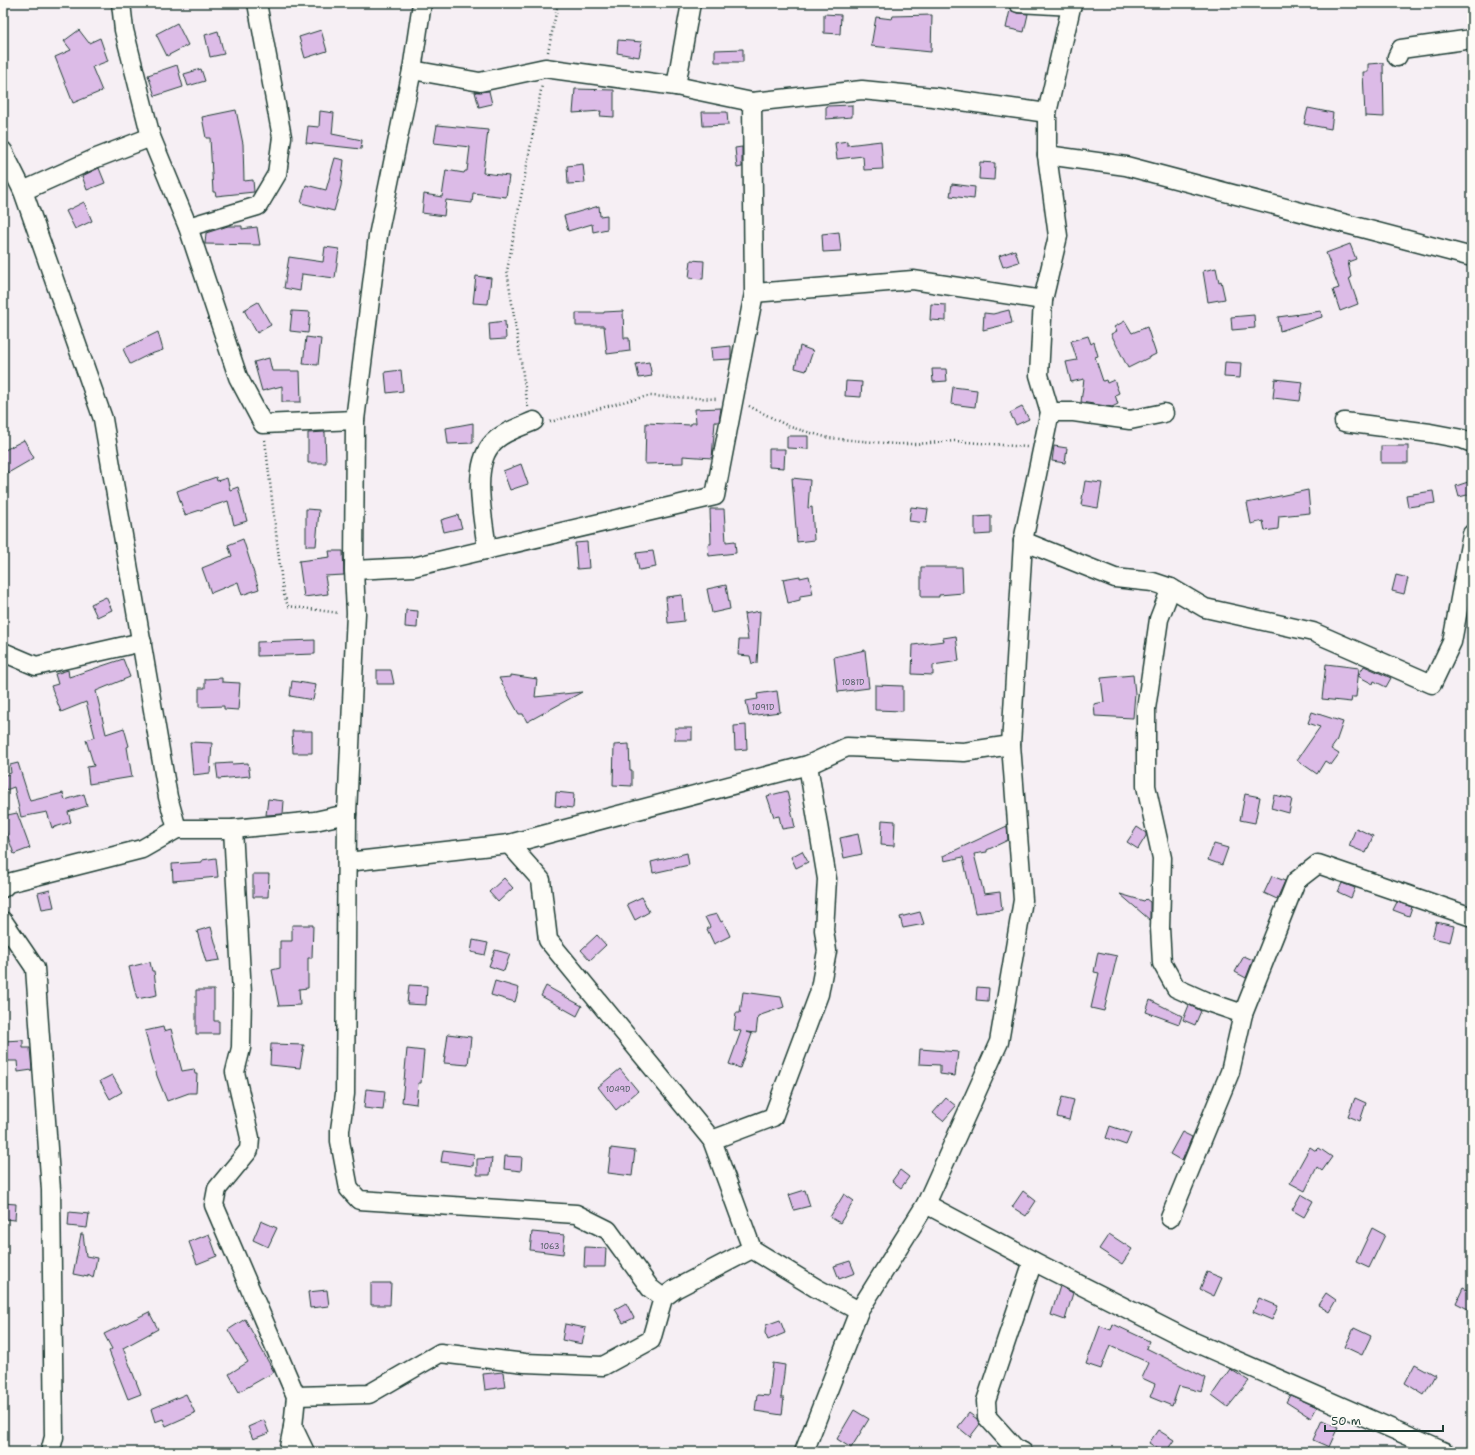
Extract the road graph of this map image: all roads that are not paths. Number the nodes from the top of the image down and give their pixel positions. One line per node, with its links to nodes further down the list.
1 (120, 3): 13 (street)
2 (257, 3): 17 (street)
3 (422, 3): 9 (street)
4 (691, 3): 10 (street)
5 (1018, 3): 6 (street)
6 (1072, 5): 12 (street)
7 (1472, 39): 8 (street)
8 (1397, 57)
9 (412, 70): 10 (street); 23 (street)
10 (676, 86): 11 (street)
11 (752, 102): 12 (street); 19 (street)
12 (1047, 113): 15 (street)
13 (151, 136): 16 (street); 17 (street)
14 (3, 151): 16 (street)
15 (1047, 156): 18 (street); 20 (street)
16 (22, 191): 32 (street)
17 (188, 227): 23 (street)
18 (1472, 257)
19 (754, 293): 20 (street); 29 (street)
20 (1043, 300): 21 (street)
21 (1050, 412): 22 (street); 28 (street)
22 (1164, 414)
23 (355, 420): 30 (street)
24 (534, 421): 29 (street)
25 (1344, 422): 26 (street)
26 (1472, 443)
27 (1472, 534): 31 (street)
28 (1023, 541): 31 (street); 34 (street)
29 (488, 550): 30 (street)
30 (354, 570): 36 (street)
31 (1171, 588): 44 (street)
32 (142, 642): 33 (street); 37 (street)
33 (3, 652)
34 (1011, 745): 35 (street); 46 (street)
35 (808, 765): 39 (street); 45 (street)
36 (347, 814): 38 (street); 40 (street)
37 (177, 829): 38 (street); 41 (street)
38 (233, 829): 52 (street)
39 (509, 844): 40 (street); 45 (street)
40 (348, 862): 50 (street)
41 (3, 888)
42 (1472, 917): 44 (street)
43 (3, 921): 55 (street)
44 (1242, 1014): 47 (street)
45 (712, 1140): 48 (street)
46 (926, 1204): 49 (street); 51 (street)
47 (1170, 1218)
48 (752, 1249): 50 (street); 51 (street)
49 (1033, 1261): 54 (street); 59 (street)
50 (663, 1298): 52 (street)
51 (859, 1311): 58 (street)
52 (296, 1396): 53 (street)
53 (293, 1428): 56 (street); 57 (street)
54 (1017, 1451)
55 (50, 1452)
56 (288, 1452)
57 (305, 1452)
58 (804, 1452)
59 (1445, 1452)

